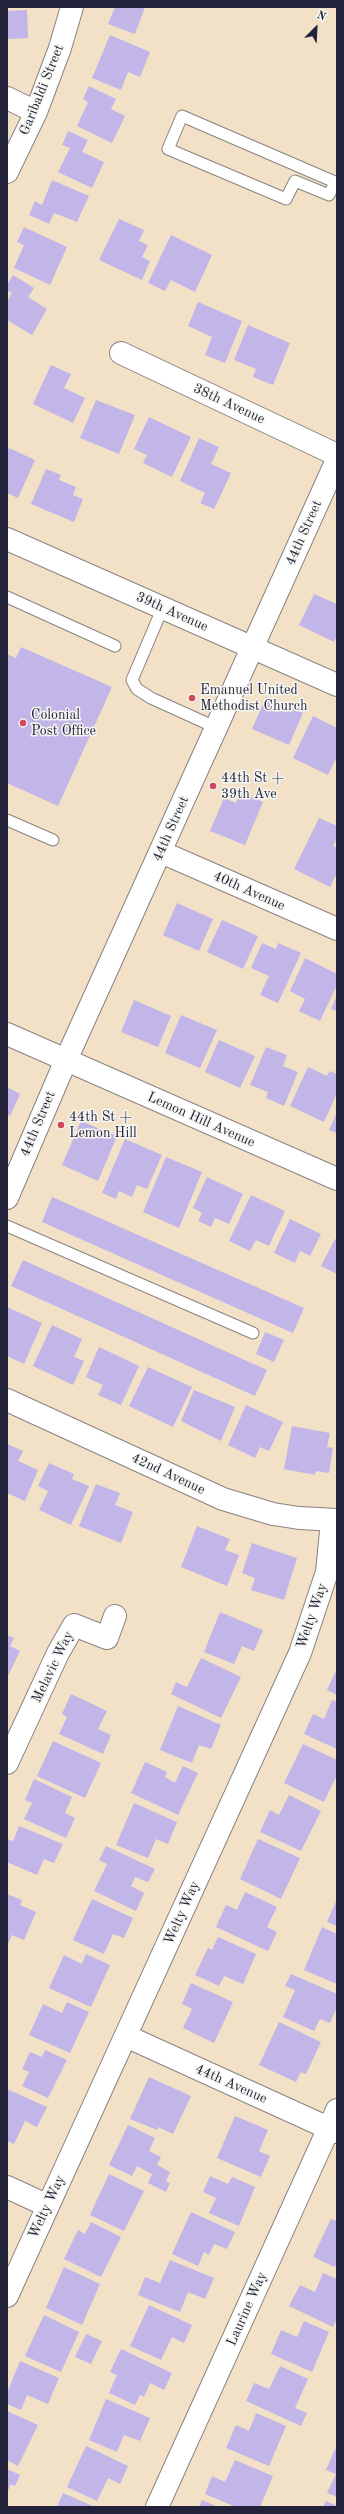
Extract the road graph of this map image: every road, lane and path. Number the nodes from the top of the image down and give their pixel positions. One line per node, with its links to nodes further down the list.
1 (72, 7): 3 (street, Garibaldi Street)
2 (7, 98): 3 (street)
3 (36, 112): 4 (street, Garibaldi Street)
4 (7, 172)
5 (336, 182): 5 (lane)
6 (121, 353): 7 (street, 38th Avenue)
7 (337, 455)
8 (337, 460): 13 (street, 44th Street)
9 (7, 539): 11 (street, 39th Avenue)
10 (7, 597): 12 (lane)
11 (163, 607): 13 (street, 39th Avenue); 15 (lane)
12 (115, 646)
13 (253, 649): 14 (street, 39th Avenue); 15 (street, 44th Street)
14 (337, 686)
15 (217, 728): 18 (street, 44th Street)
16 (7, 820): 17 (lane)
17 (53, 840)
18 (161, 852): 19 (street, 40th Avenue); 21 (street, 44th Street)
19 (337, 929)
20 (7, 1034): 21 (street, Lemon Hill Avenue)
21 (66, 1060): 22 (street, Lemon Hill Avenue); 23 (street, 44th Street)
22 (337, 1179)
23 (7, 1198)
24 (7, 1226): 25 (lane)
25 (253, 1333)
26 (7, 1400): 27 (street, 42nd Avenue)
27 (334, 1521): 31 (street, Welty Way)
28 (115, 1616): 29 (street, Melavic Way)
29 (12, 1738): 30 (street)
30 (7, 1763)
31 (126, 2036): 32 (street, 44th Avenue); 34 (street, Welty Way)
32 (334, 2124): 36 (street, Laurine Way)
33 (7, 2187): 34 (street)
34 (48, 2206): 35 (street, Welty Way)
35 (7, 2296)
36 (157, 2507)

